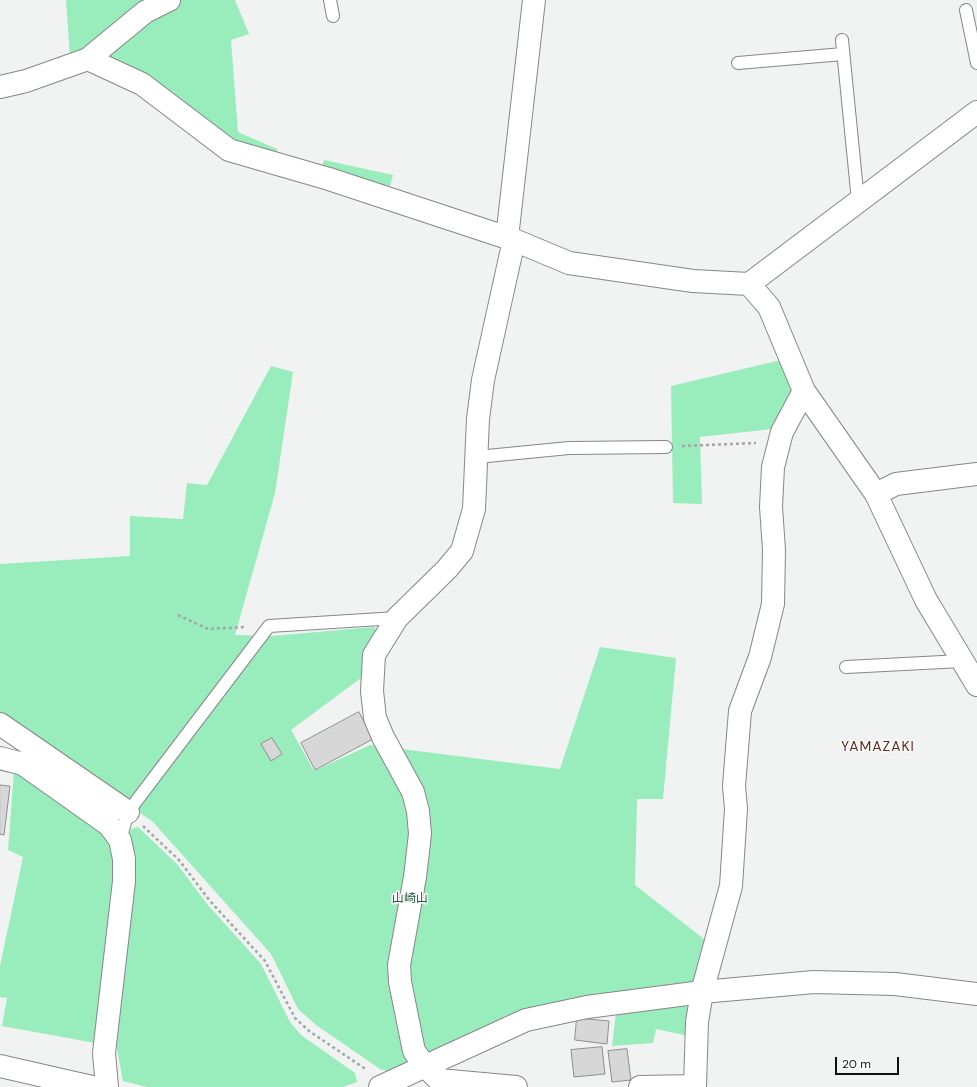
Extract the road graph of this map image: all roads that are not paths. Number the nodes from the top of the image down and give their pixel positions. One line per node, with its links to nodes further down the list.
1 (169, 0): 8 (street)
2 (330, 0): 5 (lane)
3 (534, 0): 14 (street)
4 (966, 10): 10 (lane)
5 (333, 16)
6 (842, 40): 7 (lane)
7 (844, 54): 9 (lane); 13 (lane)
8 (88, 59): 11 (street); 14 (street)
9 (738, 63)
10 (977, 63)
11 (0, 87)
12 (977, 112): 13 (street)
13 (858, 201): 15 (street)
14 (510, 239): 15 (street); 18 (street)
15 (749, 284): 16 (street)
16 (804, 391): 20 (street); 29 (street)
17 (666, 447): 18 (lane)
18 (477, 457): 21 (street)
19 (977, 474): 20 (street)
20 (876, 494): 22 (street)
21 (397, 618): 27 (lane); 32 (street)
22 (962, 661): 23 (lane); 24 (street)
23 (846, 667)
24 (977, 685)
25 (0, 724): 27 (street)
26 (0, 758): 28 (street)
27 (128, 812): 28 (lane)
28 (120, 840): 35 (street)
29 (702, 992): 30 (street); 32 (street); 38 (street)
30 (977, 994)
31 (0, 1066): 34 (street)
32 (433, 1077): 33 (street); 36 (street)
33 (389, 1083)
34 (92, 1087)
35 (107, 1087)
36 (516, 1087)
37 (640, 1087): 38 (street)
38 (695, 1087)

